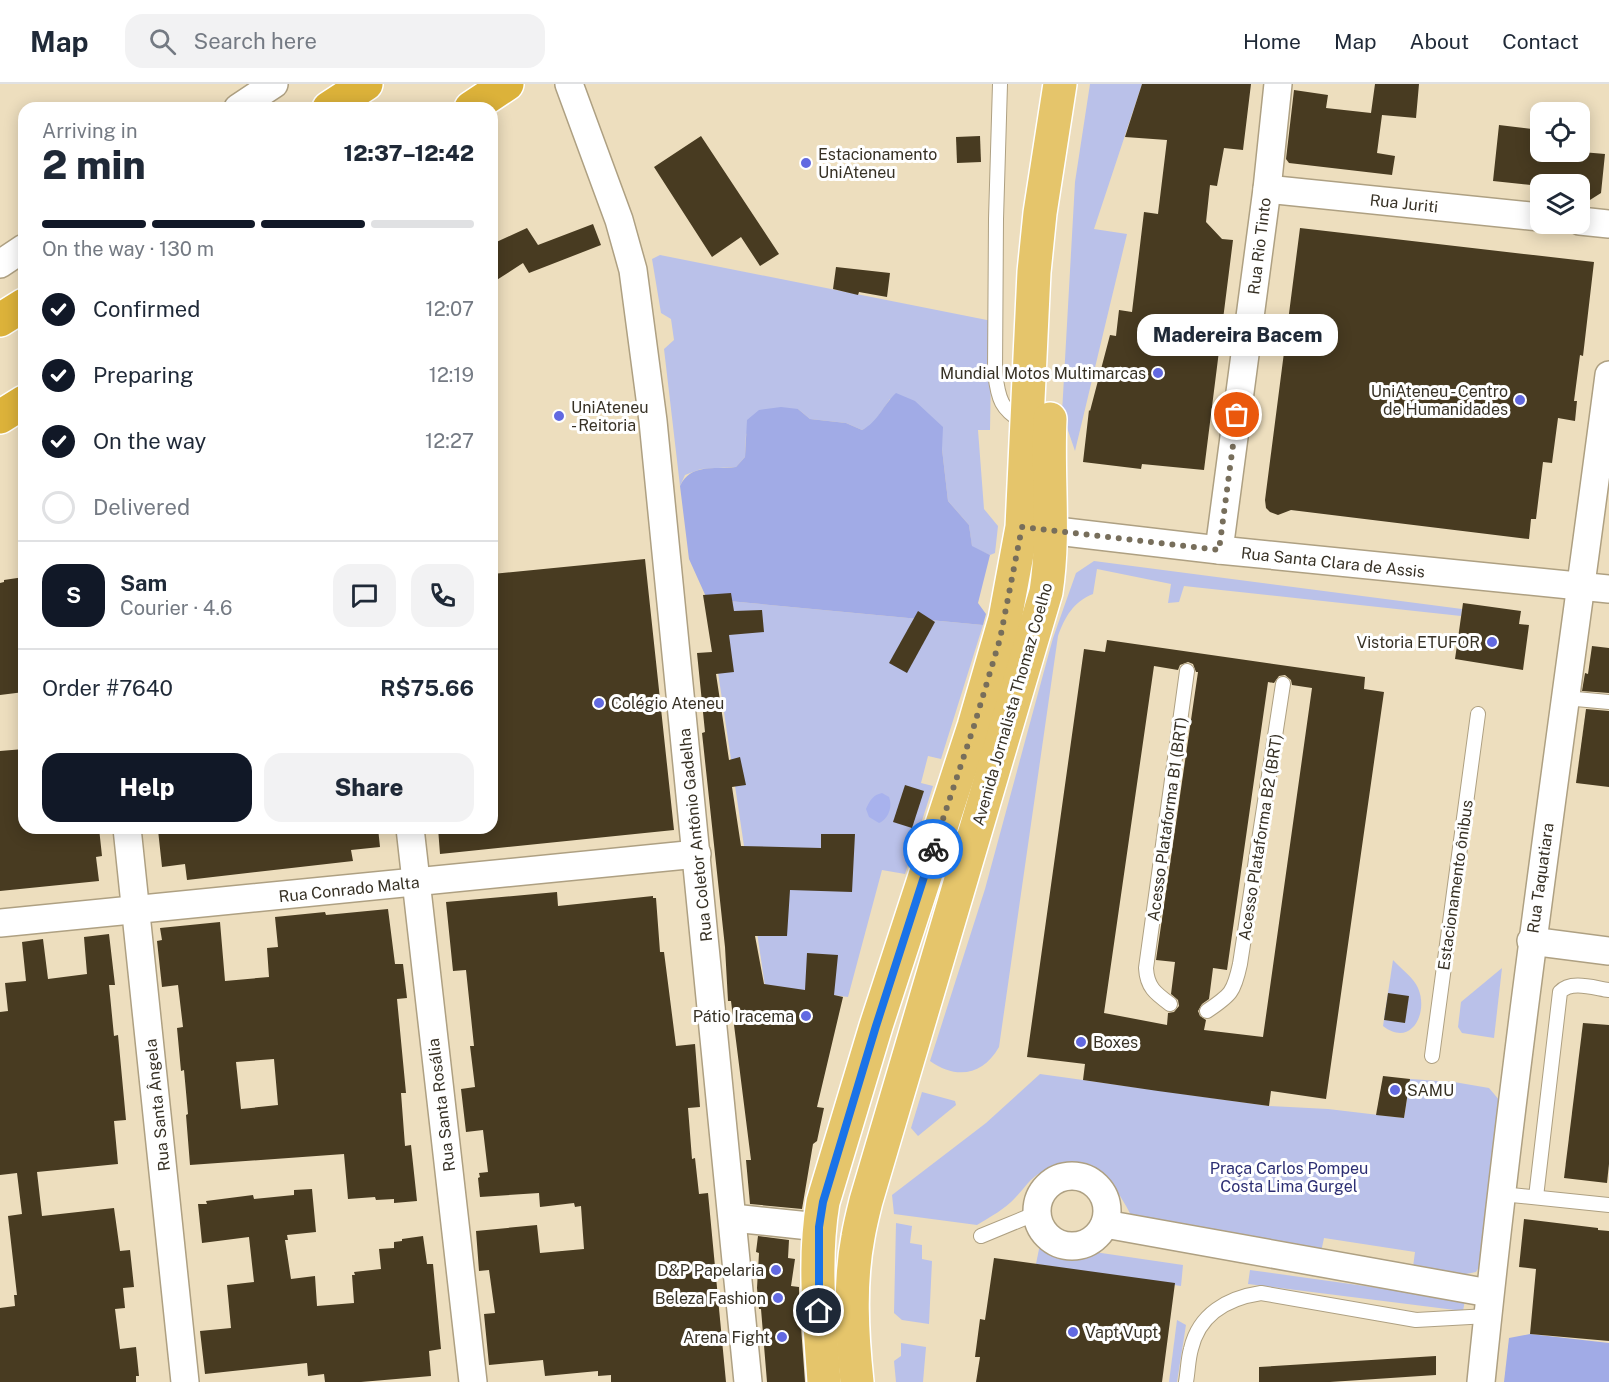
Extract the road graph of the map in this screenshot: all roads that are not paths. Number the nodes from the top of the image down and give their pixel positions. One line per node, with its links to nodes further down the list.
1 (274, 84): 9 (street)
2 (366, 84): 10 (highway)
3 (507, 84): 11 (highway)
4 (569, 84): 35 (street, Rua Coletor Antônio Gadelha)
5 (1000, 84): 23 (lane)
6 (1060, 84): 23 (main road, Avenida Jornalista Thomaz Coelho)
7 (1080, 84): 24 (main road, Avenida Jornalista Thomaz Coelho)
8 (1278, 84): 12 (street, Rua Rio Tinto)
9 (247, 102)
10 (338, 102)
11 (480, 102)
12 (1266, 189): 13 (street, Rua Juriti); 25 (street, Rua Rio Tinto)
13 (1530, 216)
14 (1590, 222): 15 (street)
15 (1609, 224)
16 (18, 252): 17 (street)
17 (0, 264)
18 (18, 309): 19 (highway)
19 (0, 320)
20 (1609, 375): 26 (street, Rua Taquatiara)
21 (18, 406): 22 (highway)
22 (0, 417)
23 (1028, 425): 24 (main road, Avenida Jornalista Thomaz Coelho)
24 (1037, 529): 25 (street, Rua Santa Clara de Assis); 51 (main road, Avenida Jornalista Thomaz Coelho); 58 (main road, Avenida Jornalista Thomaz Coelho)
25 (1219, 550): 26 (street, Rua Santa Clara de Assis)
26 (1581, 586): 27 (street, Rua Santa Clara de Assis); 30 (street, Rua Taquatiara)
27 (1609, 589)
28 (1187, 671): 42 (lane, Acesso Plataforma B1 (BRT))
29 (1283, 684): 43 (lane, Acesso Plataforma B2 (BRT))
30 (1565, 698): 31 (lane); 39 (street, Rua Taquatiara)
31 (1609, 702)
32 (1478, 714): 44 (lane, Estacionamento ônibus)
33 (128, 834): 37 (street, Rua Santa Ângela)
34 (411, 834): 36 (street, Rua Santa Rosália)
35 (697, 854): 36 (street, Rua Conrado Malta); 49 (street, Rua Coletor Antônio Gadelha)
36 (416, 883): 37 (street, Rua Conrado Malta); 55 (street, Rua Santa Rosália)
37 (137, 910): 38 (street, Rua Conrado Malta); 54 (street, Rua Santa Ângela)
38 (0, 923)
39 (1531, 941): 40 (street); 45 (street, Rua Taquatiara)
40 (1609, 951)
41 (1609, 990): 46 (lane)
42 (1170, 1004)
43 (1207, 1011)
44 (1432, 1056)
45 (1502, 1194): 46 (lane); 53 (street, Rua Taquatiara)
46 (1536, 1197): 47 (lane)
47 (1609, 1205)
48 (1037, 1213): 50 (street); 50 (street); 52 (lane)
49 (733, 1218): 51 (street); 56 (street, Rua Coletor Antônio Gadelha)
50 (1105, 1224): 53 (street)
51 (819, 1227): 57 (main road, Avenida Jornalista Thomaz Coelho)
52 (981, 1236)
53 (1489, 1305): 59 (lane); 60 (street, Rua Taquatiara)
54 (185, 1382)
55 (473, 1382)
56 (748, 1382)
57 (824, 1382)
58 (856, 1382)
59 (1186, 1382)
60 (1481, 1382)

